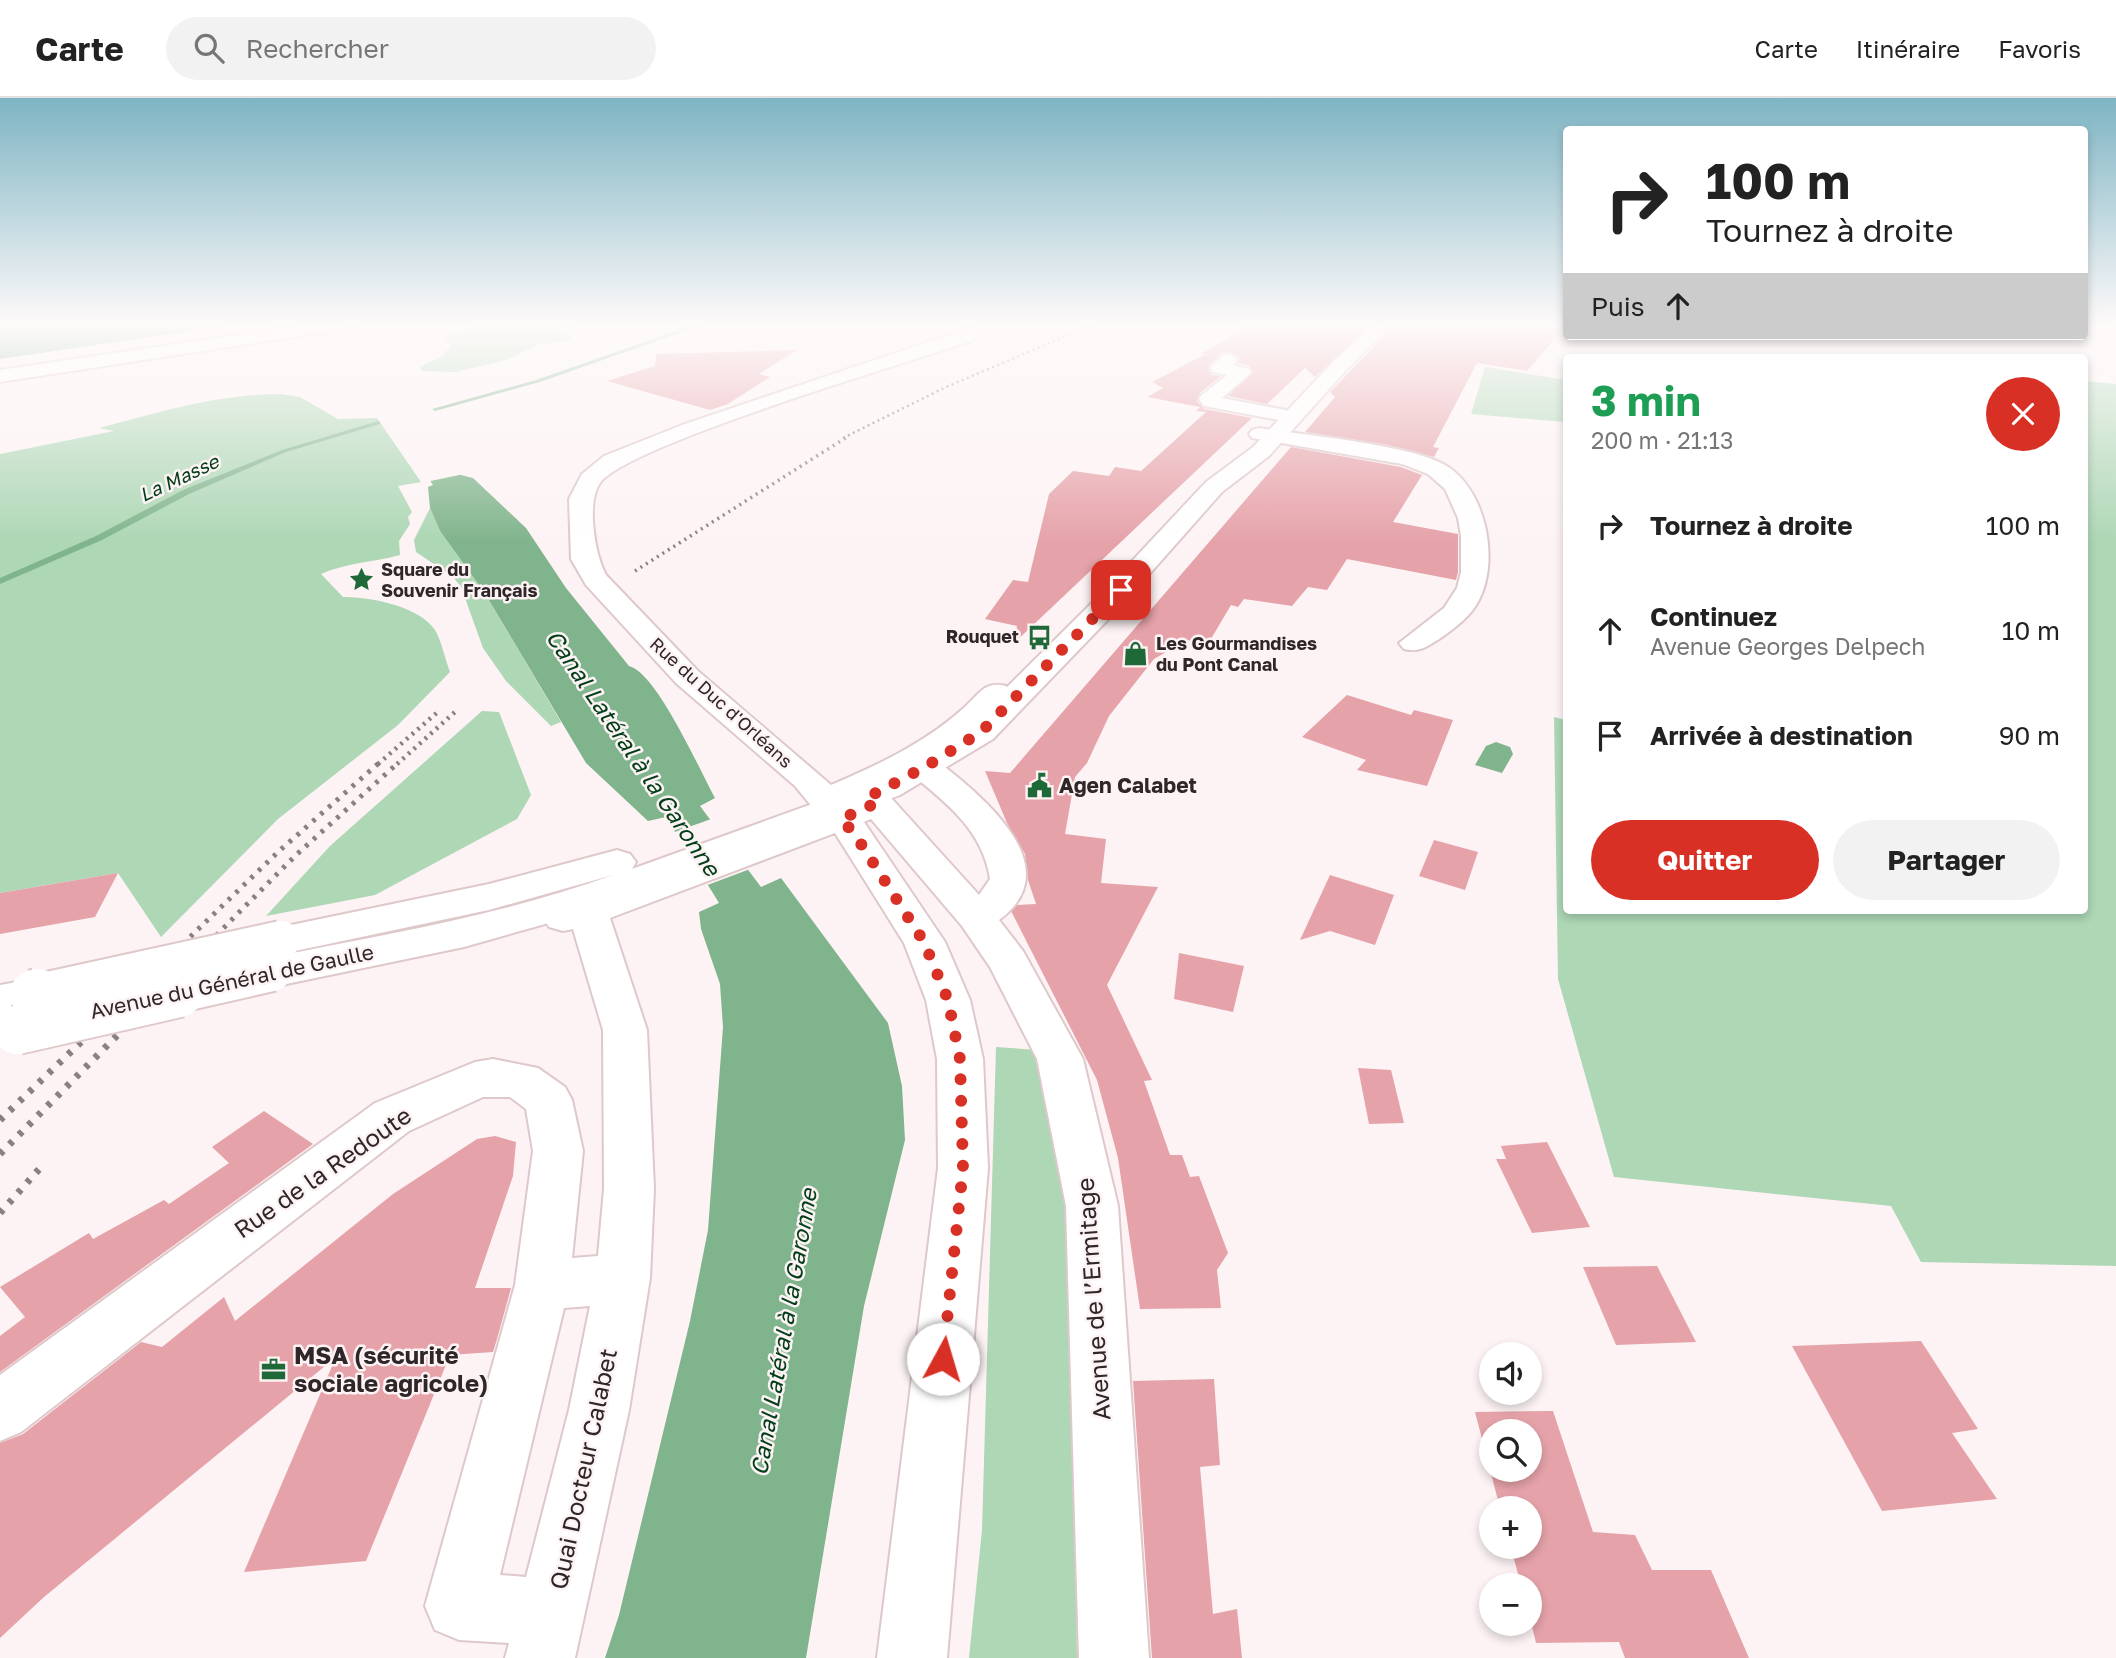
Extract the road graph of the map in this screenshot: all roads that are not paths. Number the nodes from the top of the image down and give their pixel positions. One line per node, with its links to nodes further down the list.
1 (779, 397): 10 (main road, Rue du Duc d'Orléans)
2 (1212, 397): 5 (main road)
3 (1299, 397): 5 (main road)
4 (1304, 397): 5 (main road)
5 (1271, 428): 6 (main road); 7 (main road)
6 (1414, 643)
7 (1035, 674): 8 (main road); 9 (main road)
8 (995, 693): 9 (main road); 10 (main road)
9 (918, 762): 10 (main road); 12 (main road)
10 (837, 806): 11 (main road, Avenue du Général de Gaulle); 12 (main road, Avenue de l’Ermitage); 19 (main road)
11 (601, 892): 13 (main road); 13 (main road, Avenue du Général de Gaulle); 15 (main road, Quai Docteur Calabet)
12 (976, 917): 20 (main road, Avenue de l’Ermitage)
13 (277, 956): 14 (main road, Avenue du Général de Gaulle, bridge)
14 (13, 1015)
15 (623, 1278): 16 (main road); 18 (main road, Quai Docteur Calabet)
16 (542, 1285): 17 (main road, Rue de la Redoute); 18 (main road, Rue de la Redoute)
17 (0, 1410)
18 (547, 1635)
19 (912, 1658)
20 (1114, 1658)

